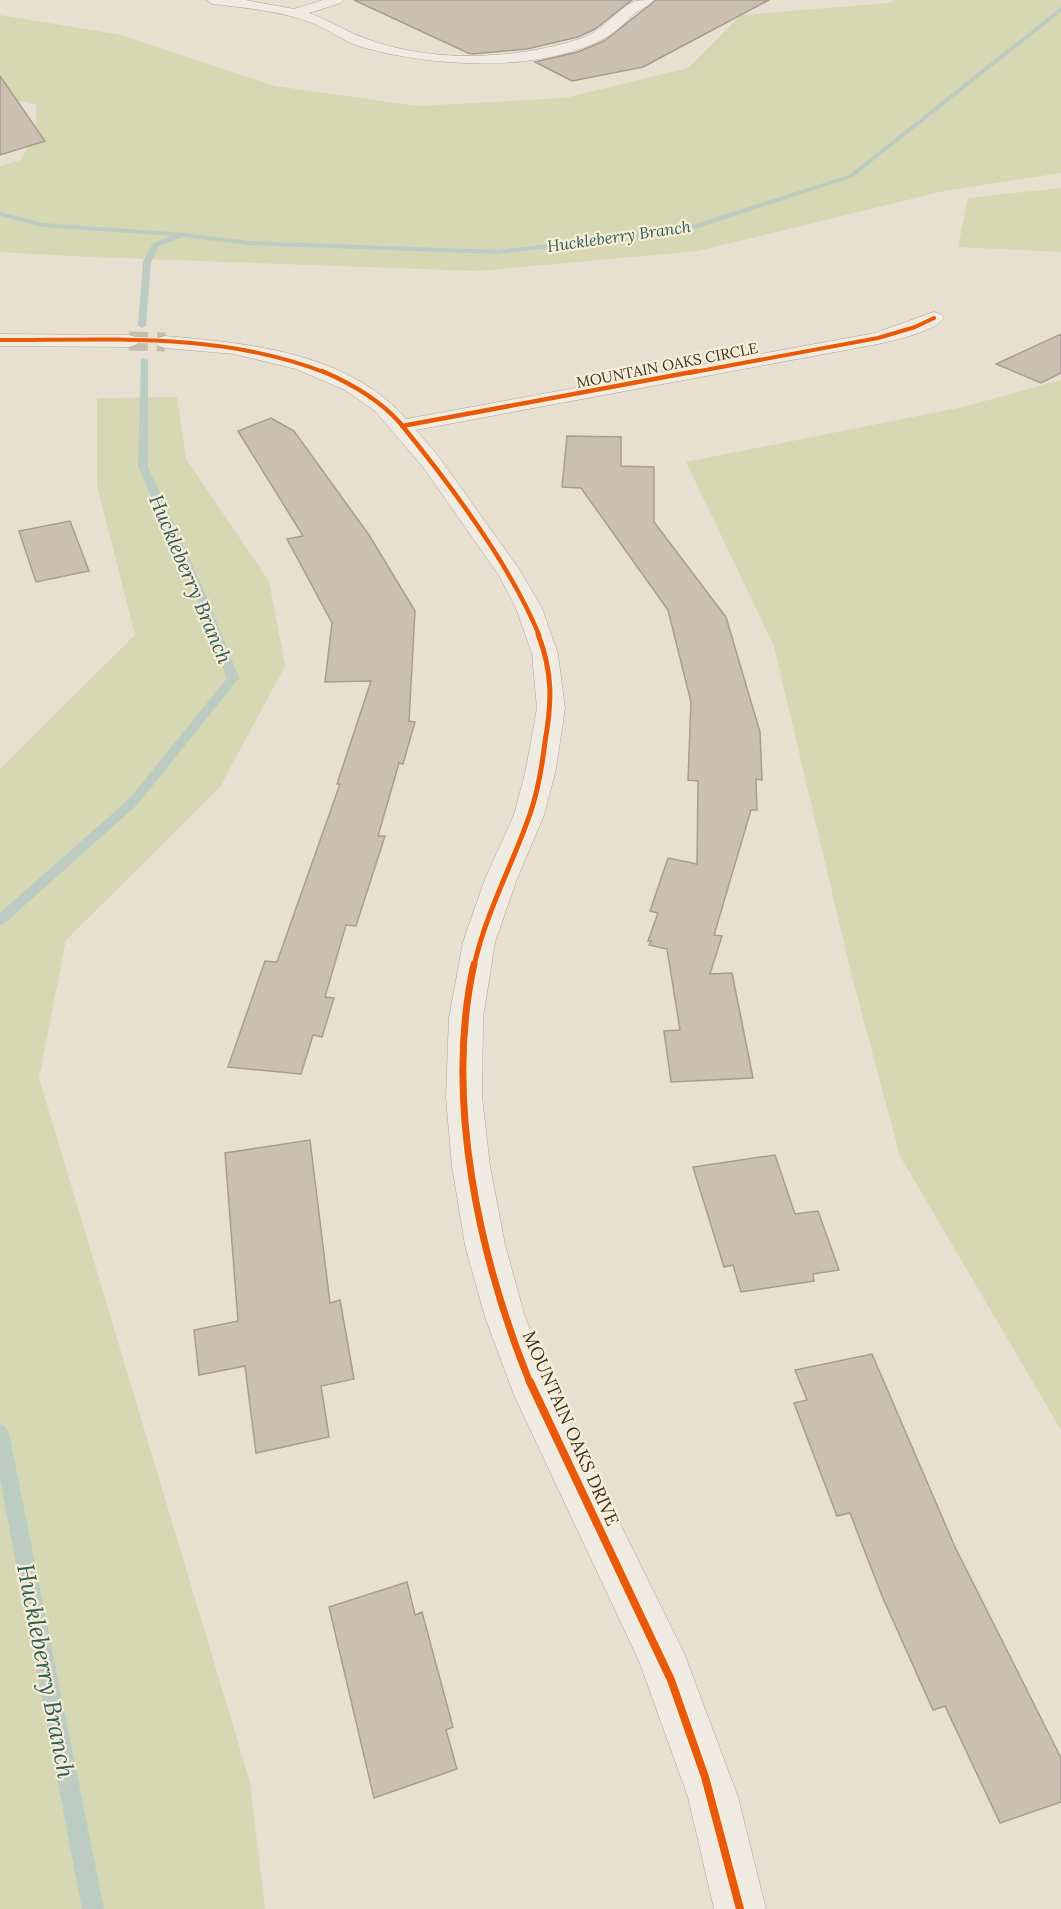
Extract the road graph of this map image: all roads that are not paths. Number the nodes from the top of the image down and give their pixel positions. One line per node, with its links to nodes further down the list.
1 (213, 0): 4 (street)
2 (336, 0): 4 (street)
3 (647, 0): 4 (street)
4 (295, 13)
5 (934, 318): 9 (street, MOUNTAIN OAKS CIRCLE)
6 (0, 339): 7 (street)
7 (129, 341)
8 (165, 342): 9 (street, MOUNTAIN OAKS DRIVE)
9 (402, 426): 10 (street, MOUNTAIN OAKS DRIVE)
10 (740, 1909)

